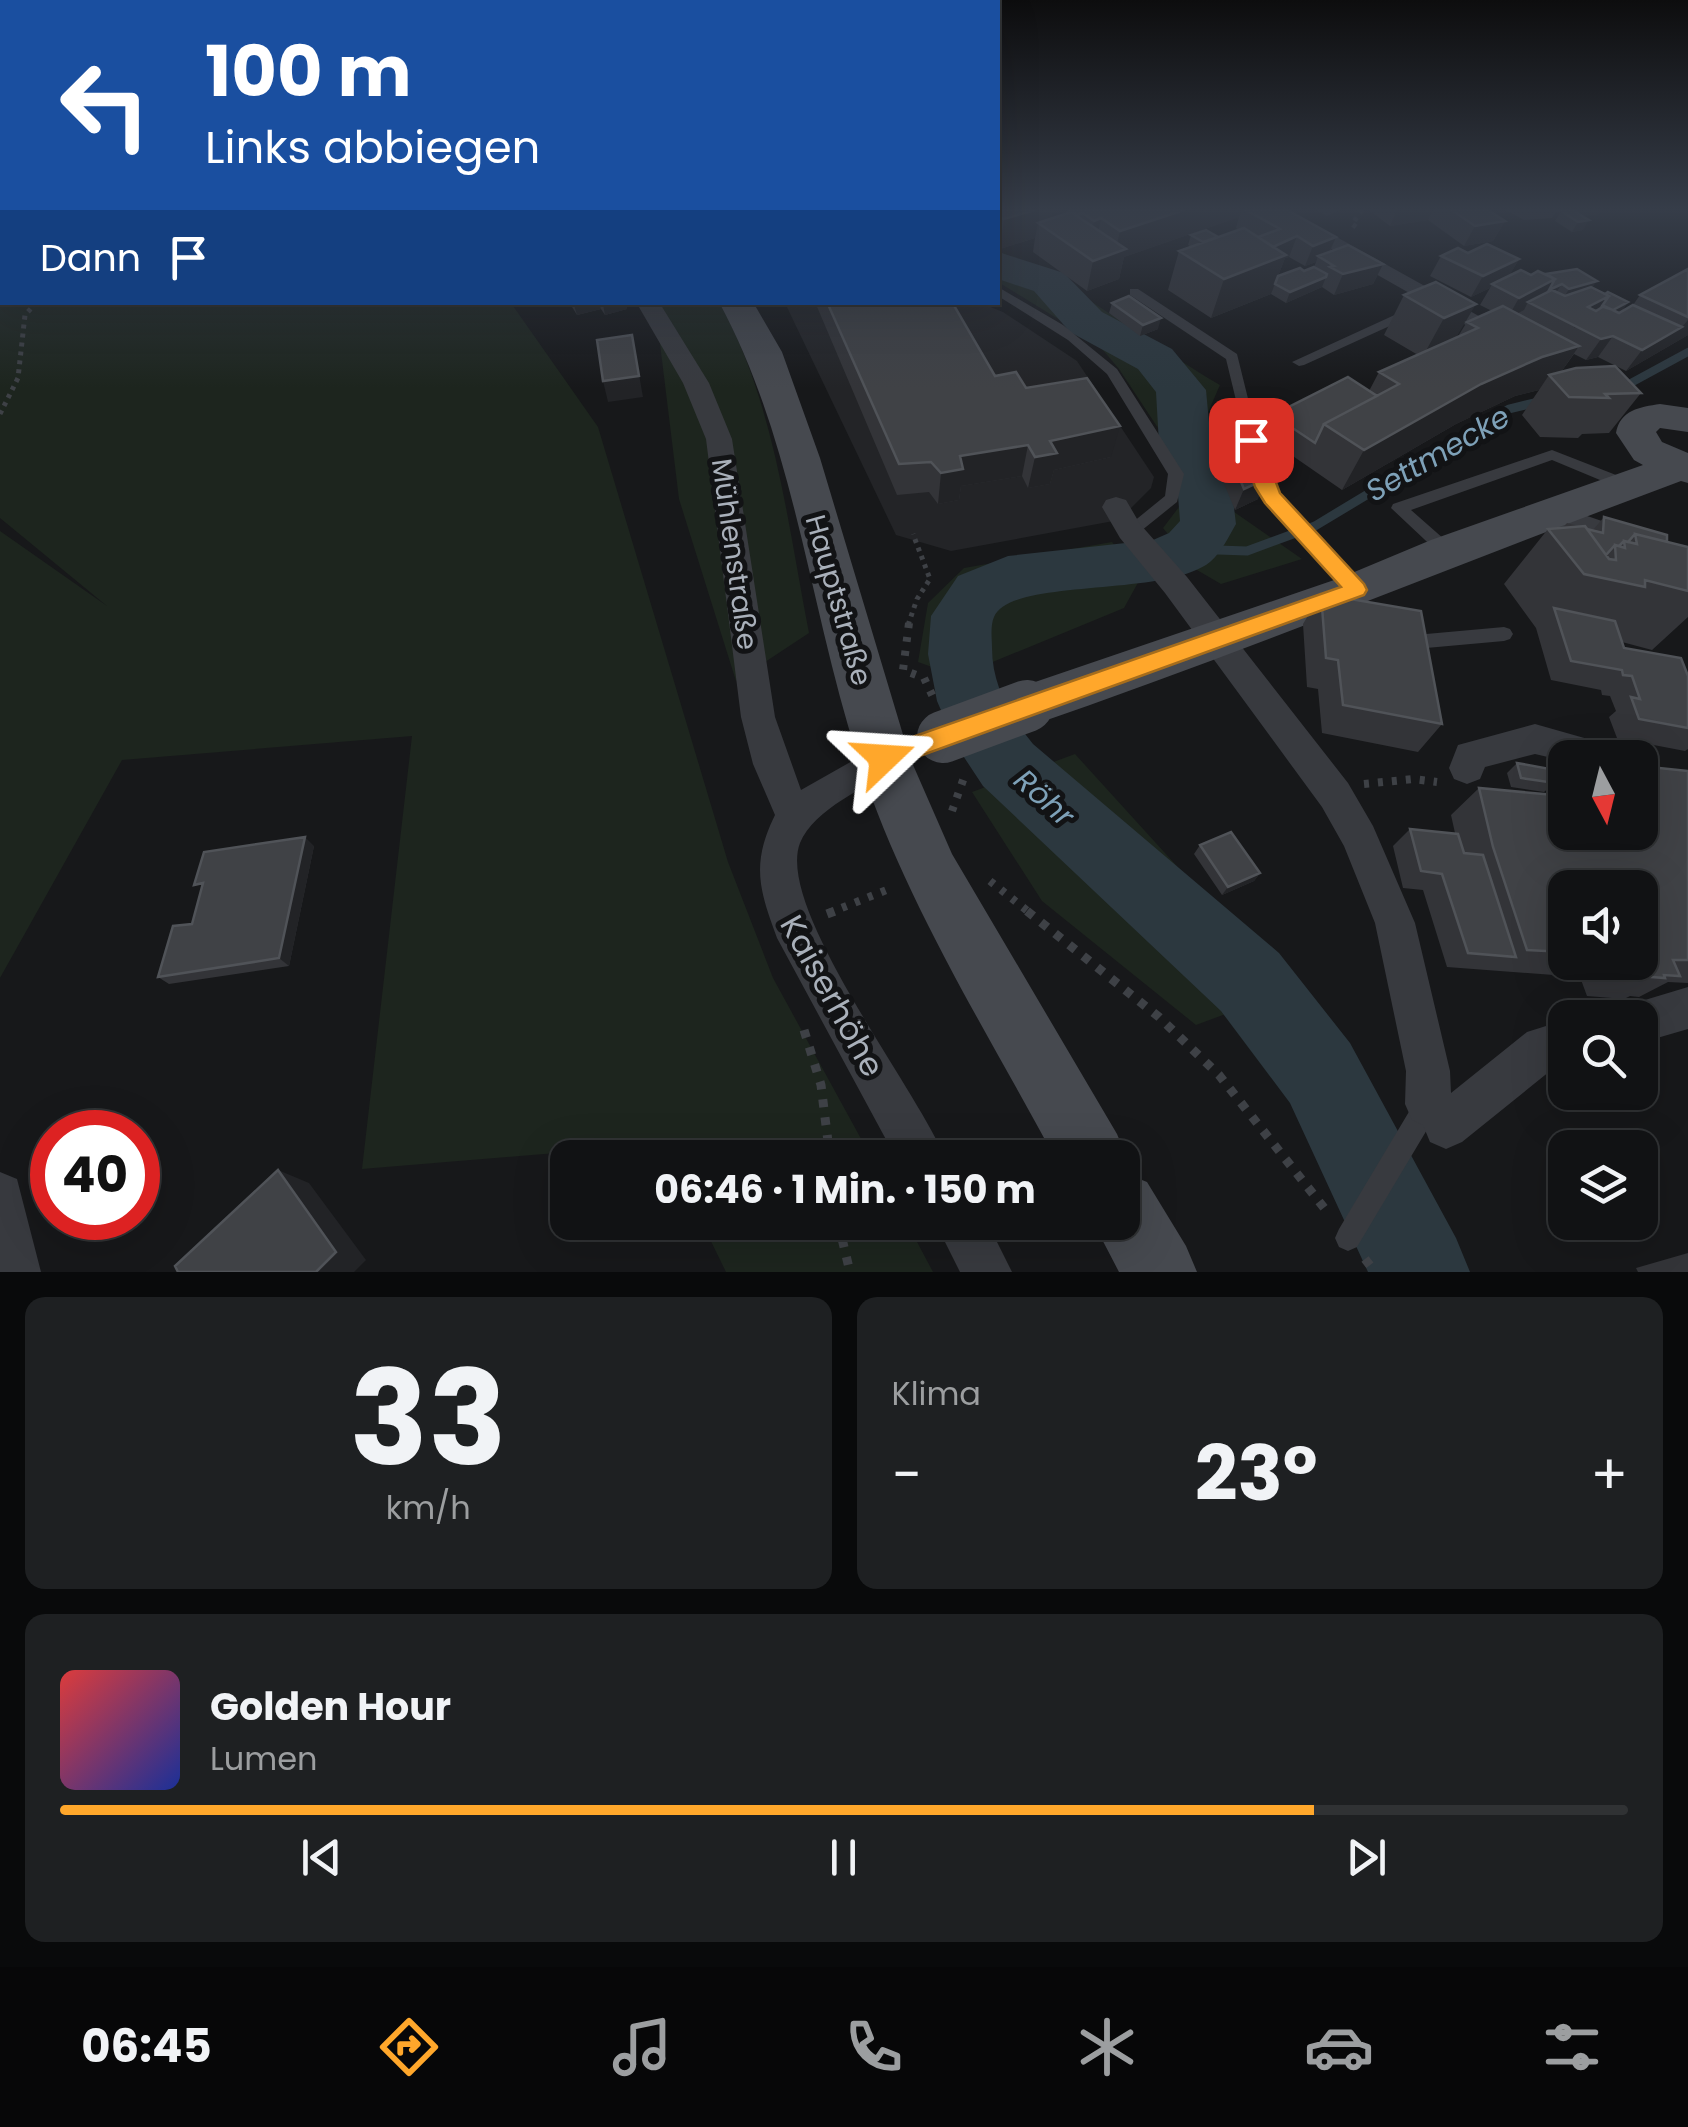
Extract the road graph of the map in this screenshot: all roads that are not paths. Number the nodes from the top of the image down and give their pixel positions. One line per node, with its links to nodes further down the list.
1 (1381, 269): 4 (street)
2 (1000, 292): 15 (lane)
3 (1134, 292): 11 (lane)
4 (1437, 300): 7 (street); 8 (lane)
5 (650, 305): 25 (street, Mühlenstraße)
6 (738, 305): 23 (street, Hauptstraße)
7 (1528, 350)
8 (1299, 362)
9 (1301, 414): 11 (lane)
10 (1688, 420): 12 (street)
11 (1251, 440): 18 (lane)
12 (1683, 468): 13 (street)
13 (1630, 486): 14 (street); 16 (lane)
14 (1552, 514): 16 (street); 17 (street)
15 (1126, 524): 20 (street)
16 (1446, 551): 18 (street)
17 (1667, 555)
18 (1352, 597): 20 (street)
19 (1504, 634): 21 (lane)
20 (1216, 638): 23 (street, bridge); 29 (street)
21 (1420, 660)
22 (1548, 740): 24 (street)
23 (884, 758): 25 (street); 31 (street, Hauptstraße)
24 (1467, 768)
25 (794, 816): 30 (street, Kaiserhöhe)
26 (1688, 1008): 27 (street)
27 (1658, 1016)
28 (1548, 1047): 29 (street)
29 (1437, 1115): 34 (lane)
30 (912, 1140)
31 (1083, 1140)
32 (0, 1196): 36 (street)
33 (1140, 1238): 38 (street)
34 (1348, 1238)
35 (969, 1240): 37 (street)
36 (16, 1272)
37 (987, 1272)
38 (1160, 1272)

